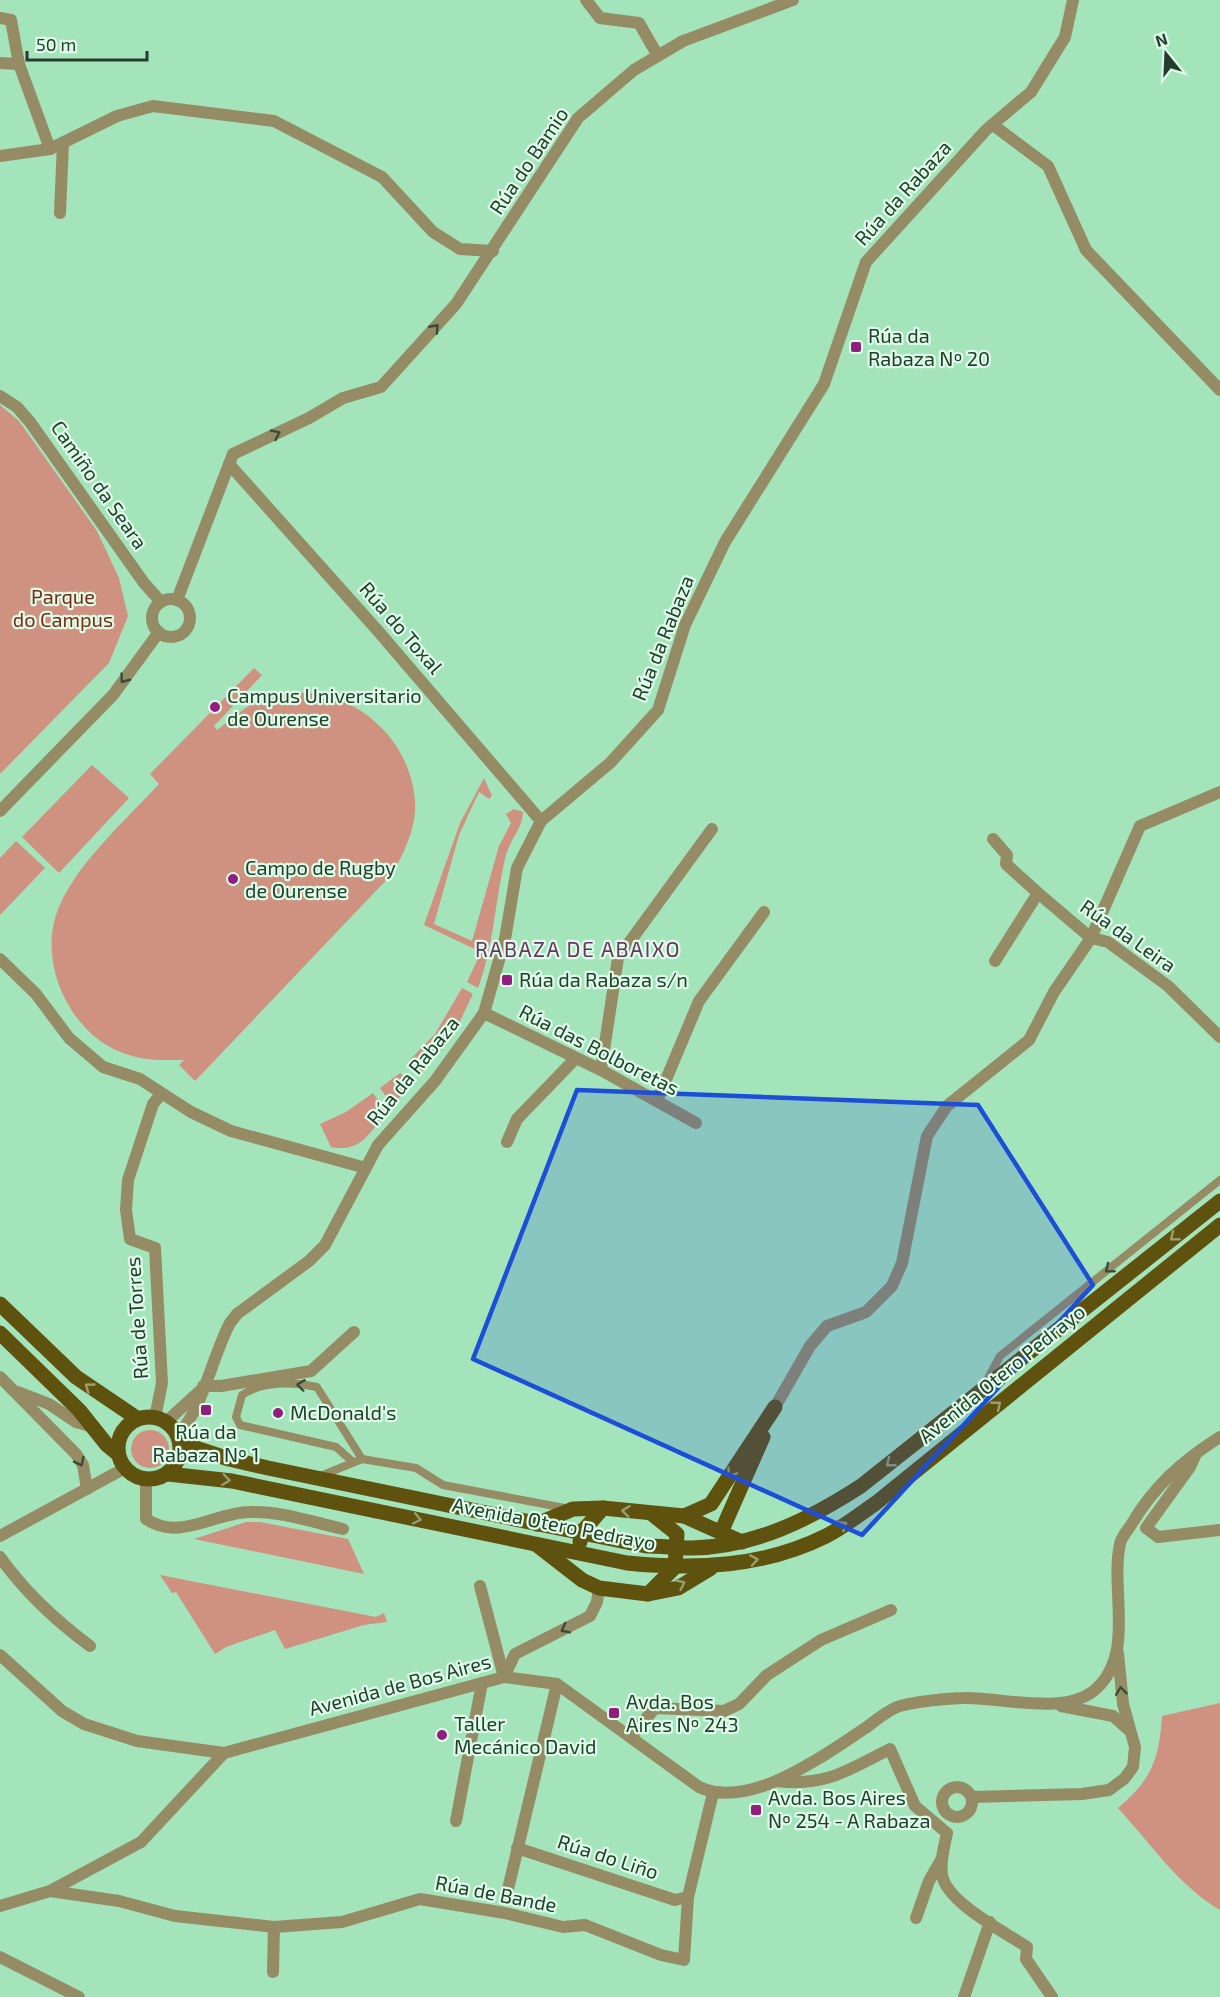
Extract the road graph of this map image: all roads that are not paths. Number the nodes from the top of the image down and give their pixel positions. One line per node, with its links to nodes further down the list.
1 (586, 0): 5 (street)
2 (793, 0): 5 (street, Rúa do Bamio)
3 (1073, 0): 8 (street, Rúa da Rabaza)
4 (6, 19): 7 (street)
5 (658, 56): 13 (street, Rúa do Bamio)
6 (0, 63): 7 (street)
7 (19, 63): 10 (street)
8 (993, 125): 14 (street); 22 (street, Rúa da Rabaza)
9 (63, 143): 10 (street); 12 (street); 13 (street)
10 (50, 149): 11 (street)
11 (0, 156)
12 (60, 213)
13 (493, 251): 16 (street, Rúa do Bamio, one-way to 13)
14 (1220, 390)
15 (0, 396): 18 (street, Camiño da Seara)
16 (229, 464): 17 (street); 22 (street, Rúa do Toxal)
17 (177, 600): 18 (street); 19 (street)
18 (161, 602): 19 (street)
19 (159, 632): 21 (street, one-way to 21)
20 (1220, 792): 27 (street)
21 (0, 811)
22 (541, 821): 30 (street, Rúa da Rabaza)
23 (712, 829): 33 (street)
24 (993, 840): 25 (street, Rúa da Leira)
25 (1038, 893): 27 (street, Rúa da Leira); 29 (street)
26 (764, 912): 35 (street)
27 (1091, 938): 31 (street, Rúa da Leira); 49 (street)
28 (0, 959): 34 (street)
29 (994, 961)
30 (484, 1012): 32 (street, Rúa das Bolboretas); 38 (street, Rúa da Rabaza)
31 (1220, 1037)
32 (576, 1059): 33 (street, Rúa das Bolboretas); 37 (street)
33 (601, 1070): 35 (street, Rúa das Bolboretas)
34 (160, 1094): 38 (street); 51 (street, Rúa de Torres)
35 (657, 1101): 36 (street, Rúa das Bolboretas)
36 (696, 1123)
37 (507, 1142)
38 (366, 1168): 47 (street, Rúa da Rabaza)
39 (1220, 1180): 48 (lane, one-way to 48)
40 (1220, 1201): 48 (main road, Avenida Otero Pedrayo, one-way to 48)
41 (1220, 1225): 78 (main road, Avenida Otero Pedrayo, one-way to 41)
42 (0, 1304): 50 (main road, one-way to 42)
43 (354, 1332): 47 (street)
44 (0, 1333): 52 (main road)
45 (0, 1377): 46 (street)
46 (11, 1389): 52 (street); 62 (street, one-way to 62)
47 (202, 1389): 51 (street); 54 (street, Rúa da Rabaza)
48 (982, 1391): 73 (main road, Avenida Otero Pedrayo, one-way to 73)
49 (775, 1407): 66 (main road, one-way to 66); 69 (main road)
50 (138, 1419): 51 (main road); 57 (main road)
51 (161, 1420): 54 (main road)
52 (93, 1427): 57 (main road)
53 (1220, 1437): 55 (street)
54 (179, 1439): 59 (main road); 60 (main road, Avenida Otero Pedrayo)
55 (1197, 1452): 70 (street); 86 (street)
56 (362, 1459): 58 (lane); 58 (lane, one-way to 58); 64 (lane)
57 (122, 1461): 61 (main road); 62 (street)
58 (352, 1462): 60 (lane)
59 (168, 1474): 61 (main road); 74 (main road, Avenida Otero Pedrayo, one-way to 74)
60 (318, 1478): 67 (main road, Avenida Otero Pedrayo)
61 (146, 1480): 68 (street)
62 (87, 1489): 72 (street)
63 (603, 1508): 64 (main road); 65 (main road, one-way to 63); 71 (main road)
64 (573, 1509): 67 (main road)
65 (652, 1514): 66 (main road); 75 (main road)
66 (684, 1516): 69 (main road)
67 (537, 1524): 71 (main road, Avenida Otero Pedrayo)
68 (343, 1529)
69 (722, 1530): 73 (main road)
70 (1220, 1530)
71 (582, 1533): 75 (main road, Avenida Otero Pedrayo); 76 (main road)
72 (0, 1536)
73 (742, 1542): 75 (main road, Avenida Otero Pedrayo)
74 (534, 1543): 76 (main road, Avenida Otero Pedrayo); 80 (main road)
75 (676, 1547): 79 (main road)
76 (578, 1552): 79 (main road, Avenida Otero Pedrayo); 80 (main road)
77 (0, 1557): 85 (street)
78 (717, 1564): 79 (main road, Avenida Otero Pedrayo); 83 (main road, one-way to 78)
79 (675, 1568): 83 (main road)
80 (582, 1580): 82 (main road)
81 (480, 1586): 88 (street)
82 (599, 1588): 83 (main road); 88 (street, one-way to 88)
83 (648, 1594)
84 (891, 1610): 93 (street)
85 (90, 1646)
86 (1118, 1650): 91 (street); 92 (street, one-way to 86)
87 (0, 1655): 94 (street, Avenida de Bos Aires)
88 (504, 1677): 89 (street, Avenida de Bos Aires); 90 (street, Avenida de Bos Aires)
89 (482, 1683): 94 (street, Avenida de Bos Aires); 99 (street)
90 (557, 1684): 93 (street, Avenida de Bos Aires); 101 (street)
91 (1042, 1704): 92 (street); 95 (street)
92 (1130, 1731): 97 (street)
93 (632, 1736): 96 (street, Avenida de Bos Aires)
94 (224, 1753): 104 (street)
95 (776, 1781): 96 (street); 100 (street)
96 (713, 1793): 105 (street)
97 (972, 1797): 98 (street); 98 (street)
98 (951, 1816): 100 (street)
99 (456, 1821)
100 (947, 1833): 102 (street)
101 (517, 1848): 103 (street); 105 (street, Rúa do Liño)
102 (941, 1860): 107 (street); 108 (street)
103 (508, 1889)
104 (50, 1891): 106 (street); 109 (street, Rúa de Bande)
105 (688, 1897): 109 (street, Rúa de Bande)
106 (0, 1906)
107 (916, 1918)
108 (990, 1922): 113 (street); 114 (street)
109 (274, 1927): 111 (street)
110 (0, 1958): 112 (street)
111 (273, 1972)
112 (78, 1997)
113 (964, 1997)
114 (1052, 1997)

